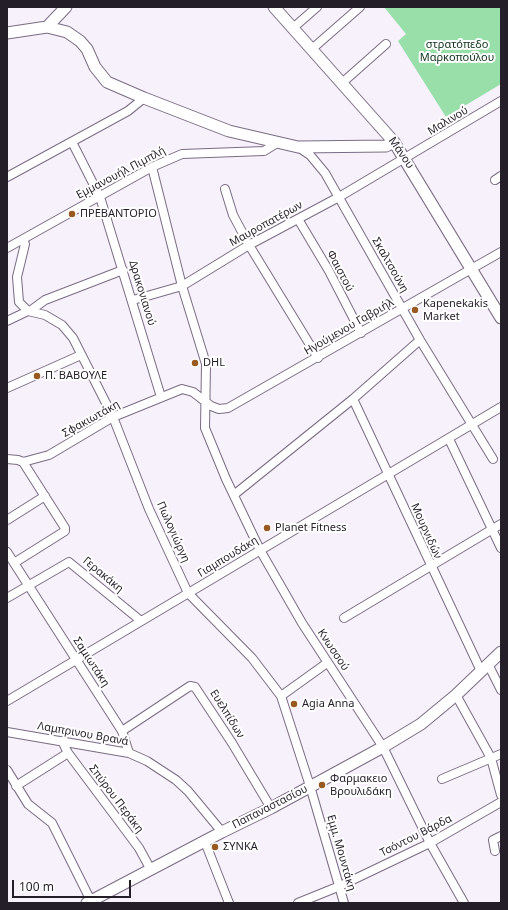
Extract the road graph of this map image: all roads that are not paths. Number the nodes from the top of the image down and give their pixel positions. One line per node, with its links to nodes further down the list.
1 (66, 7): 5 (street)
2 (274, 7): 6 (street, Μάνου)
3 (317, 7): 6 (street)
4 (360, 7): 9 (street)
5 (47, 27): 7 (street); 11 (street)
6 (293, 28): 9 (street, Μάνου)
7 (7, 33)
8 (386, 44): 10 (street)
9 (312, 49): 10 (street, Μάνου)
10 (342, 83): 14 (street, Μάνου)
11 (144, 98): 13 (street); 15 (street)
12 (500, 103): 17 (street, Μαλινού)
13 (72, 142): 19 (street); 21 (street, Δρακονιανού)
14 (394, 142): 16 (street); 17 (street, Μάνου)
15 (277, 143): 16 (street); 18 (street, Εµµανουήλ Πιµπλή)
16 (298, 147): 22 (street, Σκαλτσούνη)
17 (406, 159): 22 (street, Μαυροπατέρων); 28 (street, Μάνου)
18 (152, 167): 21 (street, Εµµανουήλ Πιµπλή); 30 (street, Κνωσσού)
19 (7, 177)
20 (225, 189): 25 (street)
21 (100, 197): 24 (street, Εµµανουήλ Πιµπλή); 29 (street, Δρακονιανού)
22 (340, 197): 23 (street, Μαυροπατέρων); 32 (street, Σκαλτσούνη)
23 (298, 219): 25 (street, Μαυροπατέρων); 36 (street, Φαιστού)
24 (23, 240): 26 (street, Εµµανουήλ Πιµπλή); 33 (street)
25 (249, 245): 30 (street, Μαυροπατέρων); 39 (street)
26 (7, 248)
27 (501, 252): 28 (street, Ηγούμενου Γαβριήλ)
28 (471, 269): 32 (street, Ηγούμενου Γαβριήλ); 34 (street, Μάνου)
29 (123, 270): 31 (street, Δρακονιανού); 33 (street)
30 (182, 286): 31 (street, Μαυροπατέρων); 43 (street, Κνωσσού)
31 (133, 300): 41 (street, Δρακονιανού)
32 (403, 309): 36 (street, Ηγούμενου Γαβριήλ); 37 (street, Σκαλτσούνη)
33 (29, 311): 35 (street); 38 (street, Πωλογιώργη)
34 (501, 318)
35 (7, 321)
36 (361, 333): 39 (street, Ηγούμενου Γαβριήλ)
37 (420, 340): 42 (street); 46 (street, Σκαλτσούνη)
38 (81, 355): 40 (street); 45 (street, Πωλογιώργη)
39 (318, 358): 43 (street, Ηγούμενου Γαβριήλ)
40 (7, 388)
41 (161, 397): 43 (street, Σφακιωτάκη); 45 (street, Σφακιωτάκη)
42 (353, 399): 51 (street, Μουρνιδών); 52 (street)
43 (205, 402): 52 (street, Κνωσσού)
44 (501, 408): 46 (street, Γιαμπουδάκη)
45 (113, 417): 50 (street, Σφακιωτάκη); 63 (street, Πωλογιώργη)
46 (472, 424): 47 (street, Γιαμπουδάκη); 49 (street, Σκαλτσούνη)
47 (449, 439): 51 (street, Γιαμπουδάκη); 56 (street)
48 (7, 459): 50 (street, Σφακιωτάκη)
49 (493, 459)
50 (23, 462): 53 (street)
51 (388, 474): 58 (street, Γιαμπουδάκη); 61 (street, Μουρνιδών)
52 (235, 494): 58 (street, Κνωσσού)
53 (45, 496): 54 (street); 60 (street)
54 (7, 520)
55 (501, 524): 56 (street)
56 (493, 529): 57 (street); 61 (street)
57 (501, 548)
58 (260, 550): 63 (street, Γιαμπουδάκη); 69 (street, Κνωσσού)
59 (7, 552): 60 (street, Σαμιωτάκη)
60 (14, 563): 62 (street, Σαμιωτάκη)
61 (430, 566): 65 (street); 70 (street, Μουρνιδών)
62 (28, 586): 64 (street, Γερακάκη); 66 (street, Γερακάκη); 68 (street, Σαμιωτάκη)
63 (188, 593): 66 (street, Γιαμπουδάκη); 73 (street, Πωλογιώργη)
64 (7, 598)
65 (344, 618)
66 (141, 621): 68 (street, Γιαμπουδάκη)
67 (501, 652): 70 (street, Παπαναστασίου)
68 (76, 660): 74 (street, Γιαμπουδάκη); 75 (street, Σαμιωτάκη)
69 (327, 663): 73 (street); 78 (street, Κνωσσού)
70 (485, 668): 71 (street, Μουρνιδών); 72 (street, Παπαναστασίου)
71 (501, 690)
72 (456, 695): 78 (street, Παπαναστασίου); 82 (street)
73 (281, 696): 86 (street, Πωλογιώργη)
74 (7, 701)
75 (122, 731): 80 (street, Σαμιωτάκη); 89 (street, Ευελπίδων)
76 (7, 732): 77 (street, Λαμπρινου Βρανά)
77 (62, 741): 79 (street, Σπύρου Περάκη); 80 (street, Λαμπρινου Βρανά)
78 (383, 747): 86 (street, Παπαναστασίου); 93 (street, Κνωσσού)
79 (68, 753): 85 (street); 95 (street, Σπύρου Περάκη)
80 (129, 753): 90 (street, Λαμπρινου Βρανά)
81 (501, 754): 82 (street)
82 (491, 758): 84 (street); 87 (street)
83 (7, 770): 85 (street)
84 (442, 778)
85 (16, 786): 97 (street)
86 (310, 786): 89 (street, Παπαναστασίου); 96 (street, Εμμ. Μουντάκη)
87 (501, 795)
88 (501, 802): 93 (street, Τσόντου Βάρδα)
89 (271, 808): 90 (street, Παπαναστασίου)
90 (222, 832): 92 (street, Παπαναστασίου)
91 (501, 836): 94 (street)
92 (205, 842): 95 (street, Παπαναστασίου); 98 (street)
93 (430, 843): 96 (street, Τσόντου Βάρδα); 101 (street, Κνωσσού)
94 (495, 850)
95 (151, 870): 97 (street, Παπαναστασίου)
96 (340, 886): 99 (street, Τσόντου Βάρδα); 100 (street, Εμμ. Μουντάκη)
97 (89, 902)
98 (229, 903)
99 (298, 903)
100 (344, 903)
101 (464, 903)

